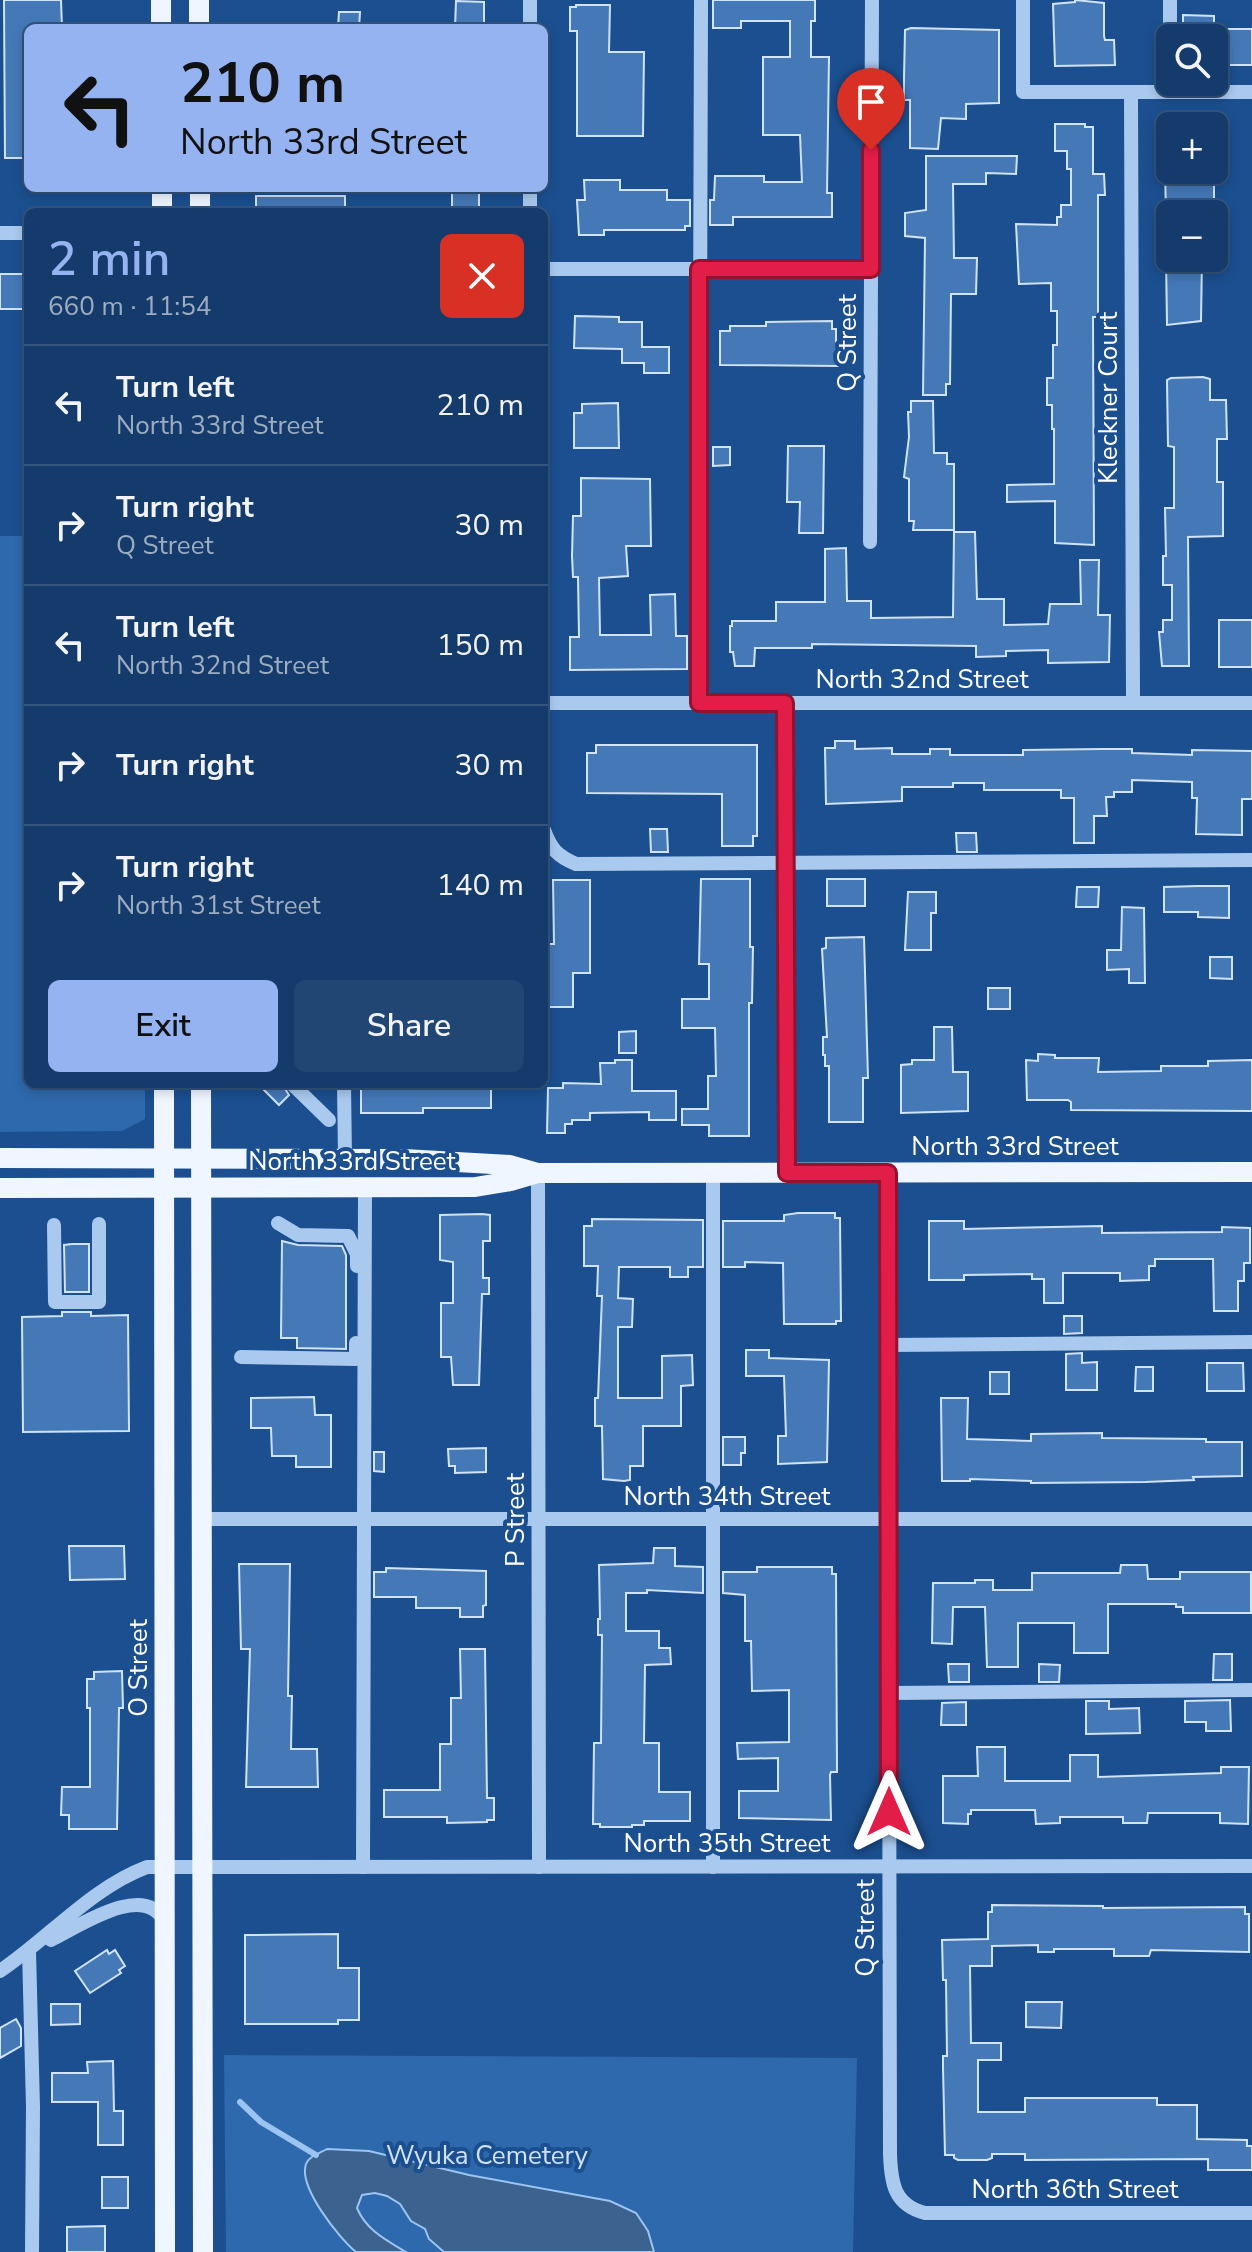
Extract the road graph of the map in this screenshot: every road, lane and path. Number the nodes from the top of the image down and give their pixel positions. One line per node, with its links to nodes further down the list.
1 (161, 0): 8 (main road)
2 (199, 0): 9 (main road)
3 (530, 0): 10 (street)
4 (701, 0): 19 (street)
5 (872, 0): 20 (street, Q Street)
6 (1023, 0): 15 (street)
7 (1170, 0): 11 (street)
8 (161, 24)
9 (199, 24)
10 (530, 24)
11 (1170, 24)
12 (1156, 89): 15 (street)
13 (1228, 91): 14 (street)
14 (1252, 92)
15 (1131, 93): 25 (street, Kleckner Court)
16 (0, 233): 17 (street)
17 (24, 233)
18 (548, 269): 19 (street)
19 (699, 269): 20 (street); 23 (street)
20 (871, 269): 21 (street, Q Street)
21 (870, 542)
22 (548, 703): 23 (street, North 32nd Street)
23 (699, 703): 24 (street, North 32nd Street)
24 (785, 703): 25 (street, North 32nd Street); 29 (street)
25 (1133, 703): 26 (street, North 32nd Street)
26 (1252, 703)
27 (548, 841): 29 (street)
28 (1252, 860): 29 (street)
29 (787, 865): 42 (street)
30 (164, 1088): 37 (main road, O Street)
31 (201, 1088): 36 (main road)
32 (296, 1088): 34 (street)
33 (344, 1088): 38 (street)
34 (329, 1120)
35 (0, 1158): 37 (main road, North 33rd Street)
36 (202, 1158): 37 (main road, North 33rd Street); 38 (main road, North 33rd Street); 46 (main road)
37 (164, 1159): 45 (main road, O Street)
38 (345, 1159): 40 (main road, North 33rd Street)
39 (1252, 1172): 43 (main road, North 33rd Street)
40 (538, 1173): 41 (main road, North 33rd Street); 47 (main road, North 33rd Street); 57 (street, P Street)
41 (713, 1173): 42 (main road, North 33rd Street); 58 (street)
42 (787, 1173): 43 (main road, North 33rd Street)
43 (888, 1173): 52 (street, Q Street)
44 (0, 1188): 45 (main road, North 33rd Street)
45 (164, 1188): 46 (main road, North 33rd Street); 62 (main road, O Street)
46 (201, 1188): 47 (main road, North 33rd Street); 54 (main road)
47 (365, 1188): 56 (street)
48 (278, 1223): 53 (street)
49 (99, 1224): 50 (street)
50 (54, 1225)
51 (1252, 1342): 52 (street)
52 (888, 1345): 59 (street, Q Street)
53 (241, 1357)
54 (202, 1519): 56 (street, North 34th Street); 63 (main road)
55 (1252, 1519): 59 (street, North 34th Street)
56 (364, 1520): 57 (street, North 34th Street); 65 (street)
57 (539, 1520): 58 (street, North 34th Street); 66 (street, P Street)
58 (714, 1520): 59 (street, North 34th Street); 67 (street)
59 (889, 1520): 61 (street, Q Street)
60 (1252, 1690): 61 (street)
61 (889, 1693): 68 (street, Q Street)
62 (165, 1866): 63 (street, North 35th Street); 69 (main road, O Street); 70 (street, North 35th Street)
63 (202, 1866): 65 (street, North 35th Street); 76 (main road)
64 (1252, 1866): 68 (street, North 35th Street)
65 (363, 1867): 66 (street, North 35th Street)
66 (539, 1867): 67 (street, North 35th Street)
67 (713, 1867): 68 (street, North 35th Street)
68 (889, 1867): 72 (street, Q Street)
69 (164, 1921): 70 (street); 75 (main road, O Street)
70 (29, 1951): 71 (street); 74 (street)
71 (0, 1971)
72 (901, 2201): 73 (street, North 36th Street)
73 (1252, 2213)
74 (32, 2252)
75 (165, 2252)
76 (203, 2252)

